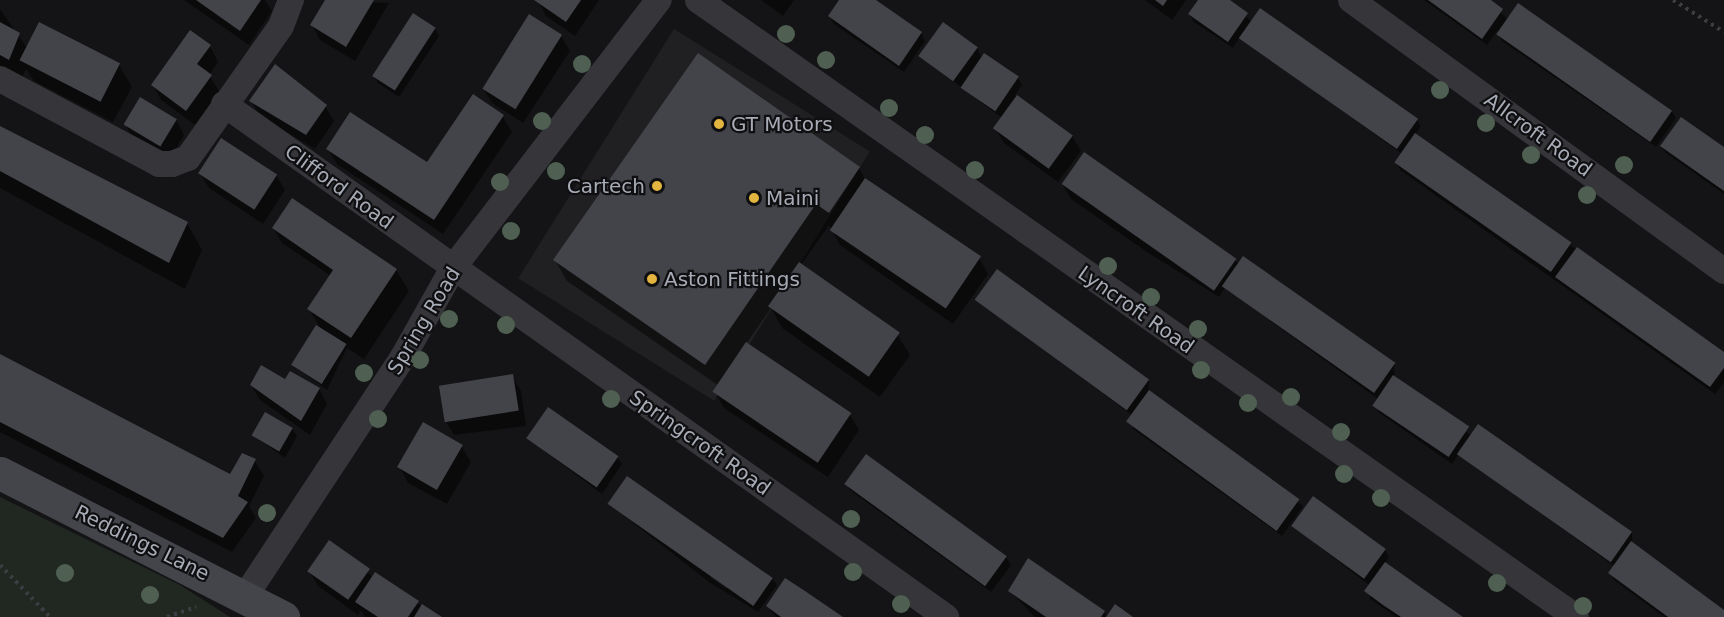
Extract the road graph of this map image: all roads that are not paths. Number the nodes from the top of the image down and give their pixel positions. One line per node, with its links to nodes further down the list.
1 (291, 0): 6 (street)
2 (659, 0): 7 (street, Spring Road)
3 (698, 0): 13 (street, Lyncroft Road)
4 (1351, 0): 8 (street, Allcroft Road)
5 (0, 79): 6 (street)
6 (224, 104): 7 (street, Clifford Road)
7 (453, 268): 10 (street, Spring Road); 12 (street, Springcroft Road)
8 (1724, 271)
9 (0, 473): 10 (street, Reddings Lane)
10 (246, 595): 11 (street, Reddings Lane)
11 (283, 617)
12 (946, 617)
13 (1576, 617)

